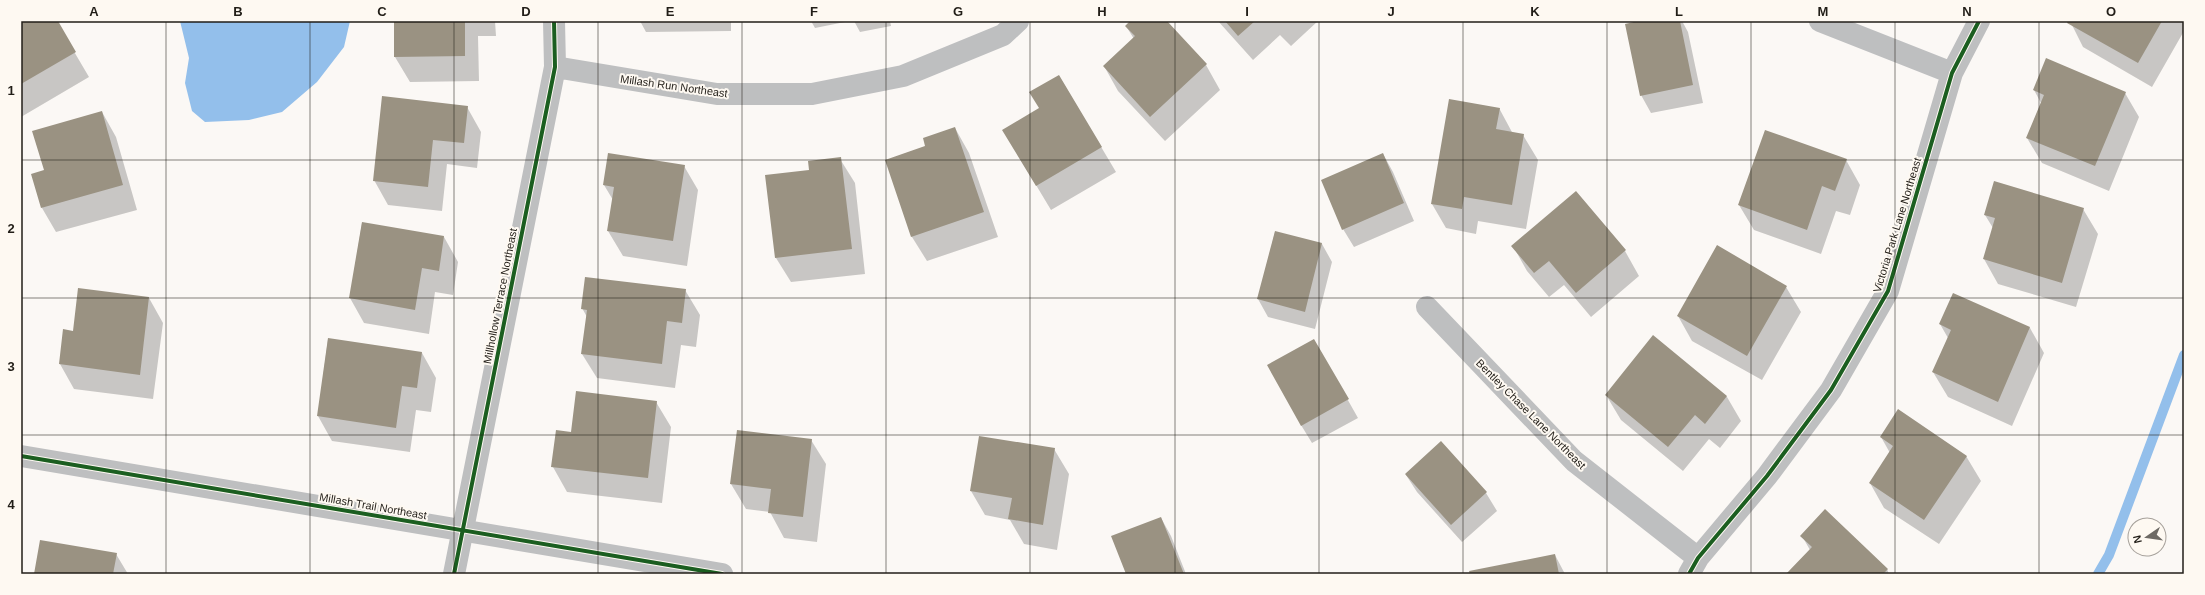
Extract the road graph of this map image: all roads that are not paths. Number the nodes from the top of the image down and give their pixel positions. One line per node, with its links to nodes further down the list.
1 (554, 21): 5 (street, Millhollow Terrace Northeast)
2 (1018, 21): 5 (street, Millash Run Northeast)
3 (1820, 21): 6 (street)
4 (1979, 21): 6 (street, Victoria Park Lane Northeast)
5 (555, 68): 9 (street, Millhollow Terrace Northeast)
6 (1952, 73): 10 (street, Victoria Park Lane Northeast)
7 (1427, 307): 10 (street, Bentley Chase Lane Northeast)
8 (21, 456): 9 (street, Millash Trail Northeast)
9 (462, 530): 11 (street, Millhollow Terrace Northeast); 12 (street, Millash Trail Northeast)
10 (1694, 566)
11 (454, 574)
12 (722, 574)

